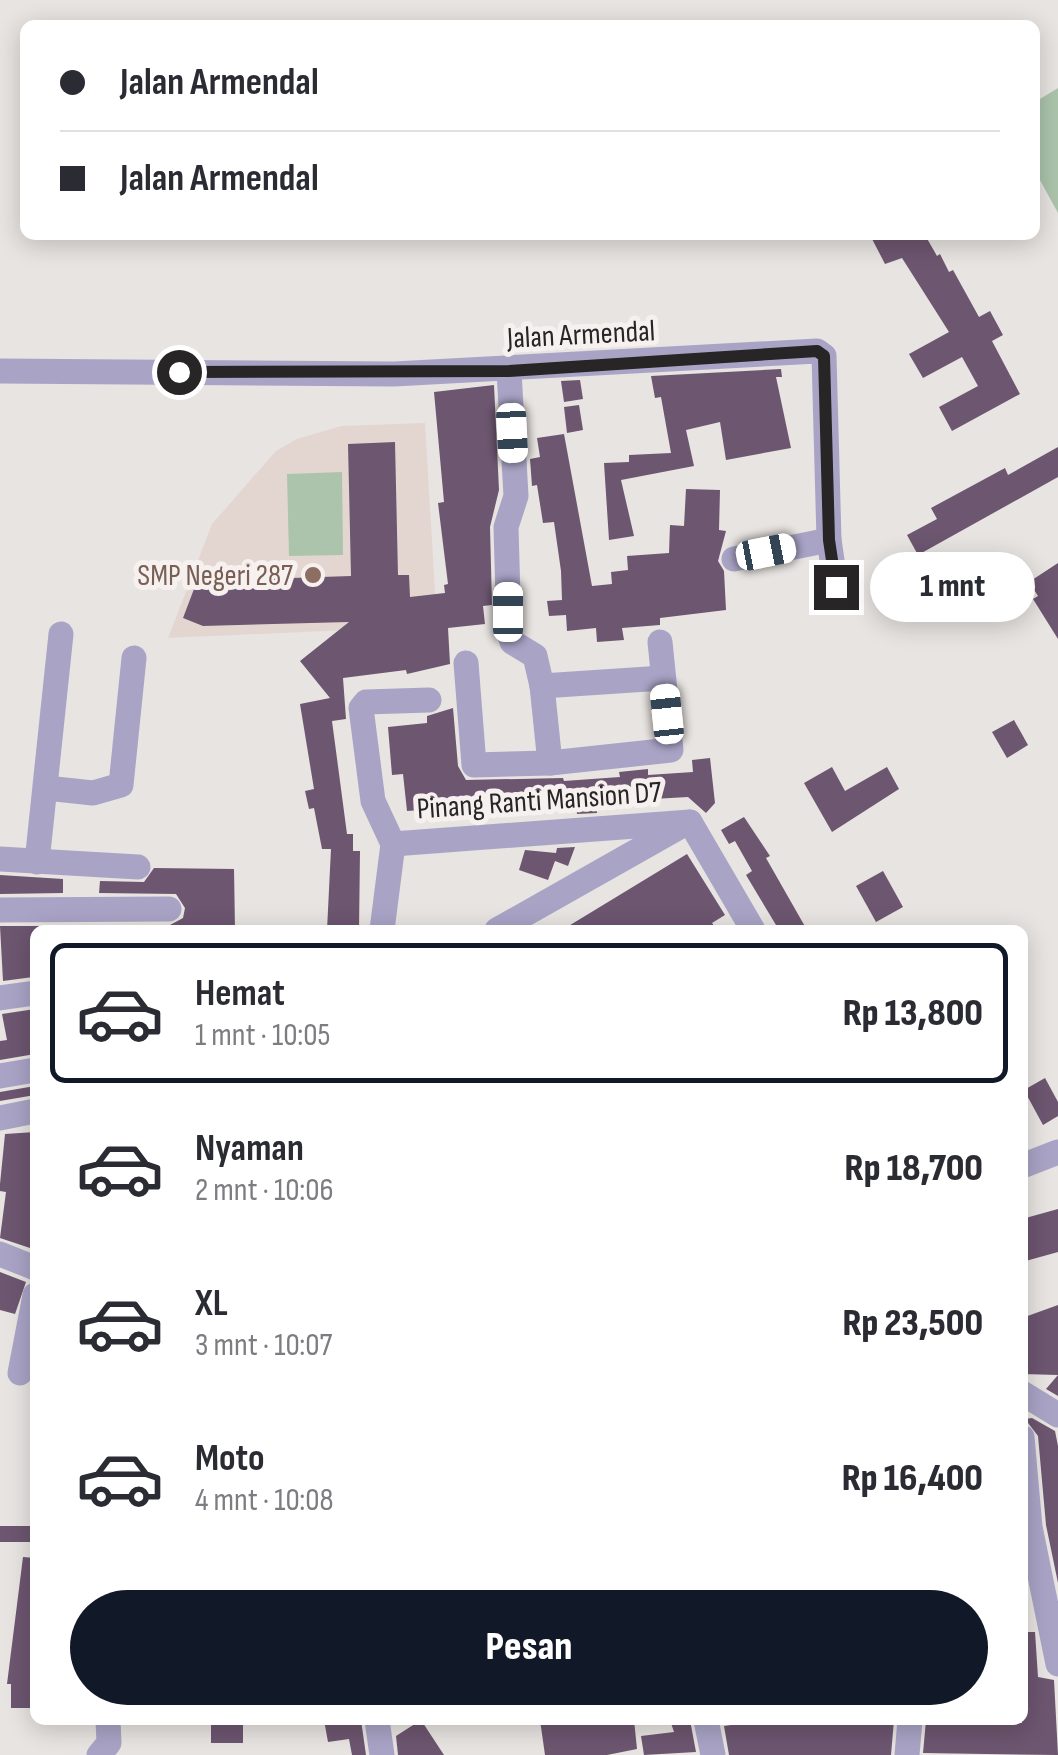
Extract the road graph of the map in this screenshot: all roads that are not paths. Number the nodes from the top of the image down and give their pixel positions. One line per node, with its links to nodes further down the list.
1 (0, 370): 2 (street, Jalan Armendal)
2 (509, 371): 3 (street, Jalan Armendal); 11 (street)
3 (829, 540): 4 (street); 5 (street, Jalan Armendal)
4 (734, 558)
5 (836, 587)
6 (61, 634): 14 (street)
7 (660, 642): 10 (street)
8 (134, 658): 14 (street)
9 (466, 664): 13 (street)
10 (663, 678): 11 (street); 13 (street)
11 (542, 686): 13 (street)
12 (429, 700): 17 (street)
13 (550, 763)
14 (46, 788): 19 (street)
15 (690, 822): 16 (street, Pinang Ranti Mansion D7); 20 (street); 26 (street)
16 (605, 827): 17 (street, Pinang Ranti Mansion D7); 20 (street)
17 (394, 844): 24 (street)
18 (0, 859): 19 (street)
19 (36, 862): 21 (street)
20 (609, 864): 25 (street)
21 (138, 867)
22 (169, 909): 23 (street)
23 (0, 910)
24 (383, 925)
25 (505, 925)
26 (749, 925)
27 (30, 995): 28 (street)
28 (0, 998)
29 (30, 1071): 30 (street)
30 (0, 1076)
31 (30, 1112): 32 (street)
32 (0, 1118)
33 (1058, 1152): 34 (street)
34 (1028, 1164)
35 (0, 1254): 36 (street)
36 (30, 1266)
37 (30, 1318): 38 (street)
38 (18, 1373)
39 (1028, 1397): 40 (street)
40 (1058, 1415)
41 (1028, 1480): 42 (street)
42 (1036, 1536): 43 (street)
43 (1058, 1664)
44 (108, 1725): 48 (street)
45 (378, 1725): 49 (street)
46 (707, 1725): 50 (street)
47 (910, 1725): 51 (street)
48 (98, 1755)
49 (382, 1755)
50 (713, 1755)
51 (908, 1755)

